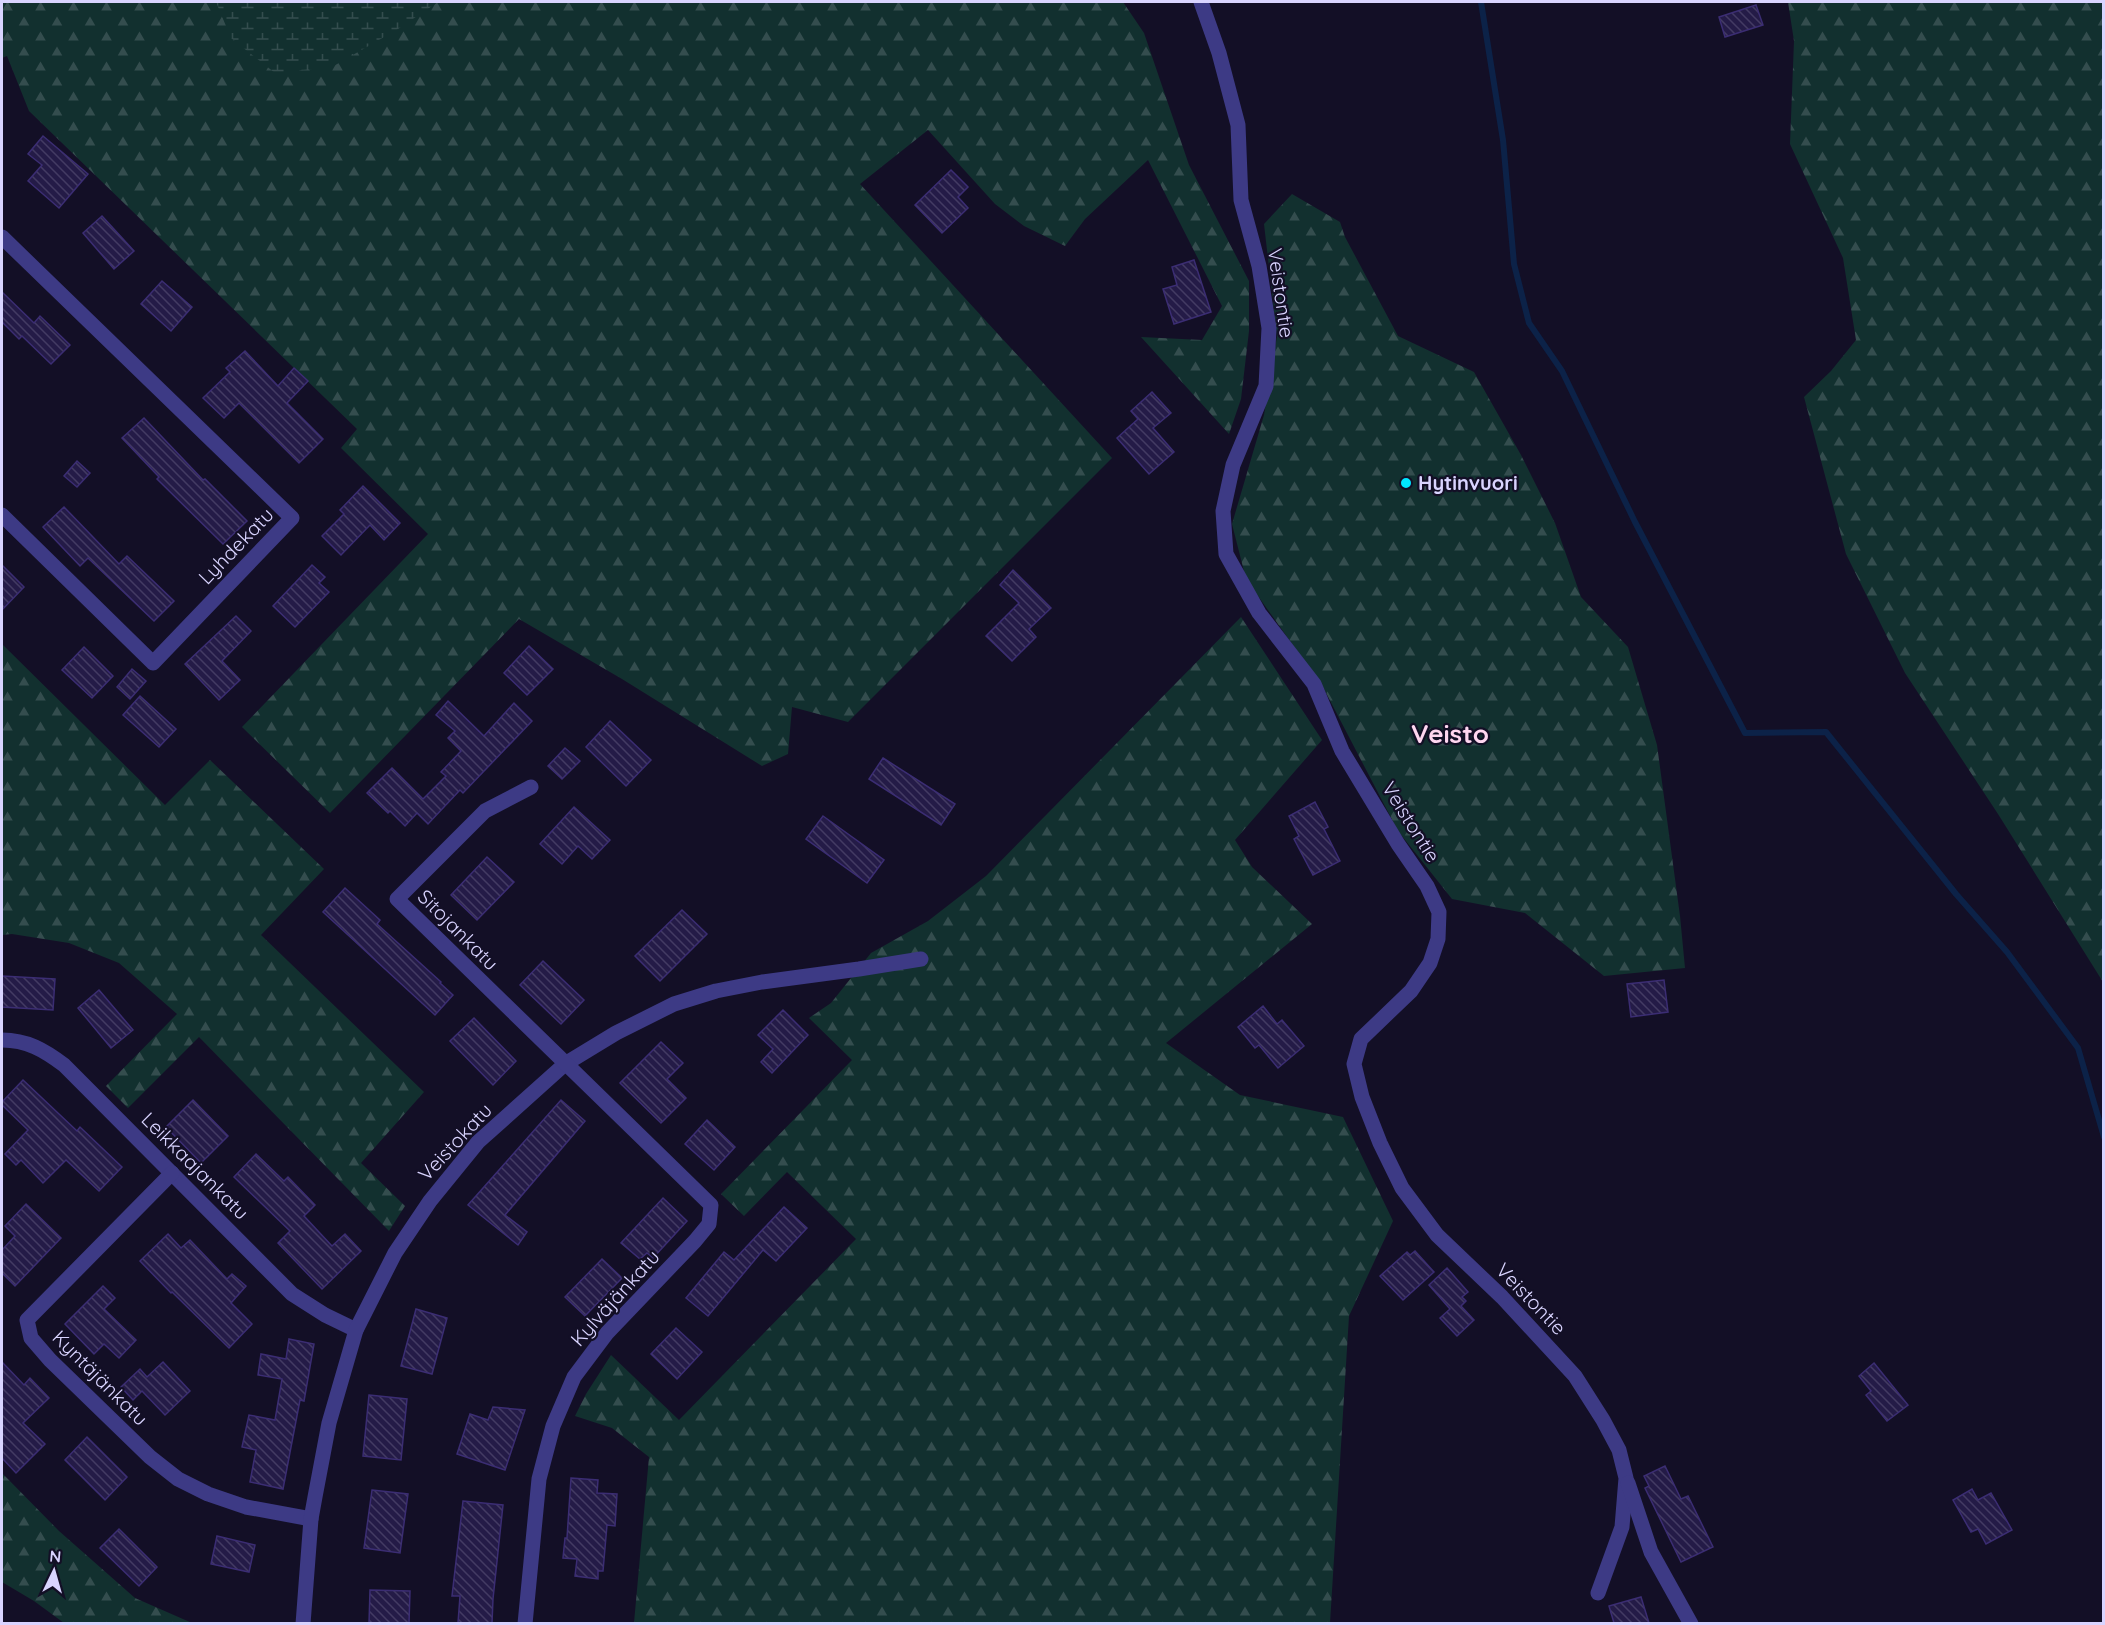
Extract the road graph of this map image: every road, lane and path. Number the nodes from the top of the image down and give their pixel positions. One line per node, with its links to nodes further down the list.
1 (1201, 2): 10 (street, Veistontie)
2 (2, 237): 3 (street, Lyhdekatu)
3 (2, 515)
4 (531, 787): 7 (street, Sitojankatu)
5 (921, 959): 7 (street, Veistokatu)
6 (2, 1040): 8 (street, Leikkaajankatu)
7 (565, 1064): 9 (street, Veistokatu); 14 (street, Kylväjänkatu)
8 (172, 1173): 9 (street, Leikkaajankatu); 11 (street, Kyntäjänkatu)
9 (356, 1330): 11 (street, Veistokatu)
10 (1626, 1478): 12 (street, Veistontie); 15 (street)
11 (311, 1519): 13 (street, Veistokatu)
12 (1598, 1593)
13 (303, 1623)
14 (525, 1623)
15 (1692, 1623)

